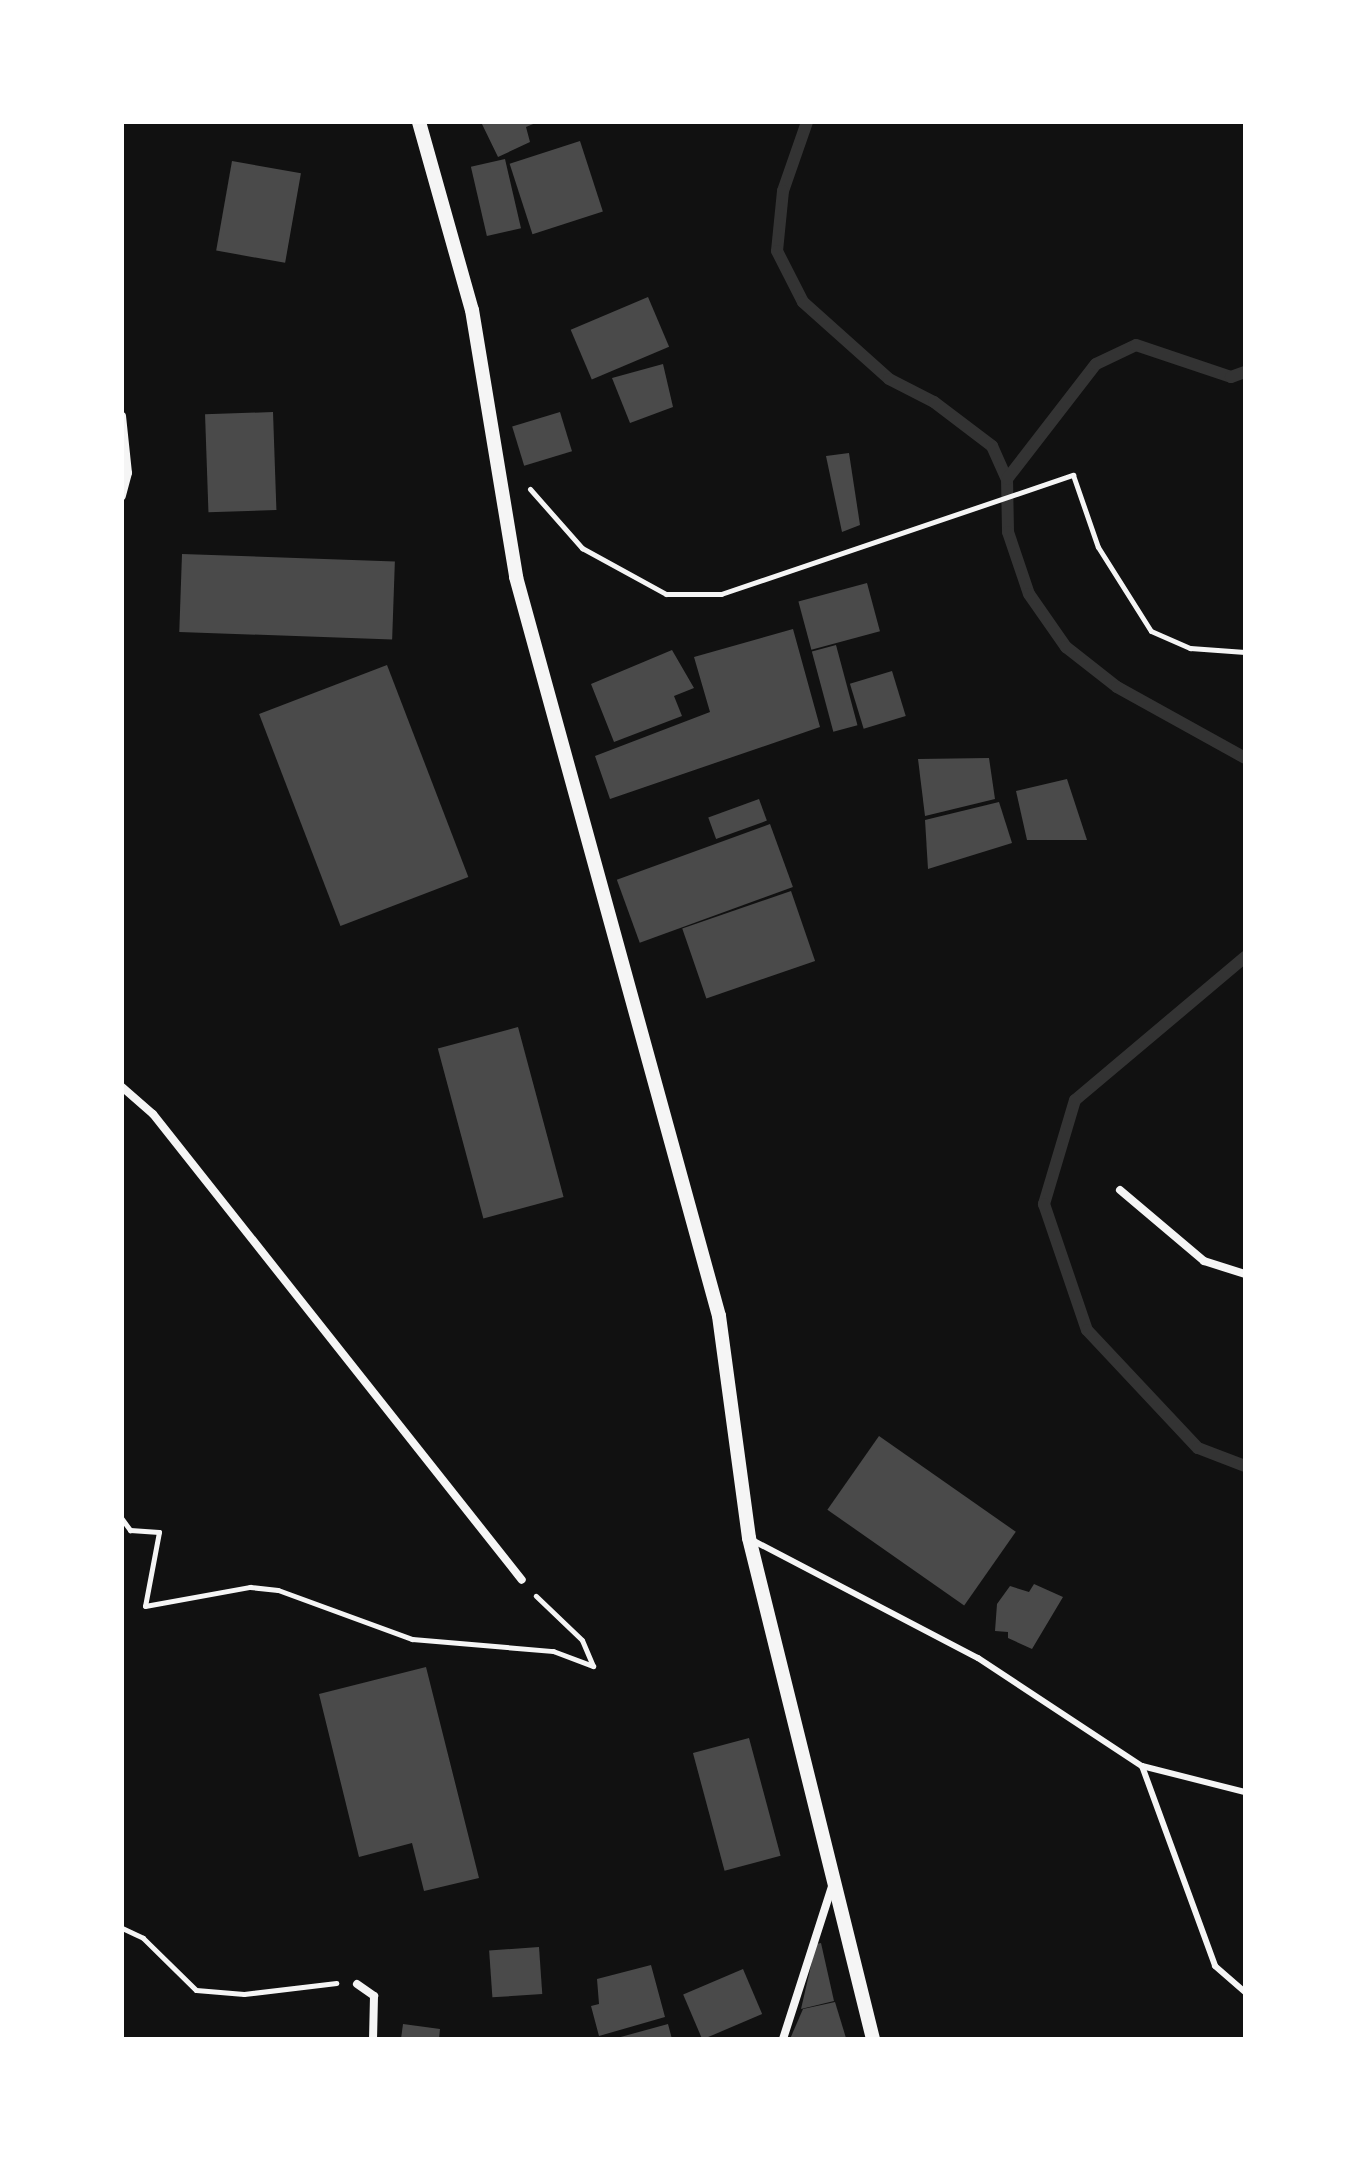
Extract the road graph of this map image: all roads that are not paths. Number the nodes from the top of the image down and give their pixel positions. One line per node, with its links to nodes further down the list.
1 (419, 122): 7 (street)
2 (122, 416): 3 (street)
3 (122, 496)
4 (122, 1087): 8 (street)
5 (1120, 1190): 6 (street)
6 (1245, 1274)
7 (749, 1538): 9 (lane); 11 (street)
8 (522, 1580)
9 (1142, 1766): 10 (lane); 13 (lane)
10 (1245, 1792)
11 (832, 1886): 15 (street); 16 (street)
12 (357, 1984): 14 (street)
13 (1245, 1992)
14 (373, 2039)
15 (783, 2039)
16 (873, 2039)

